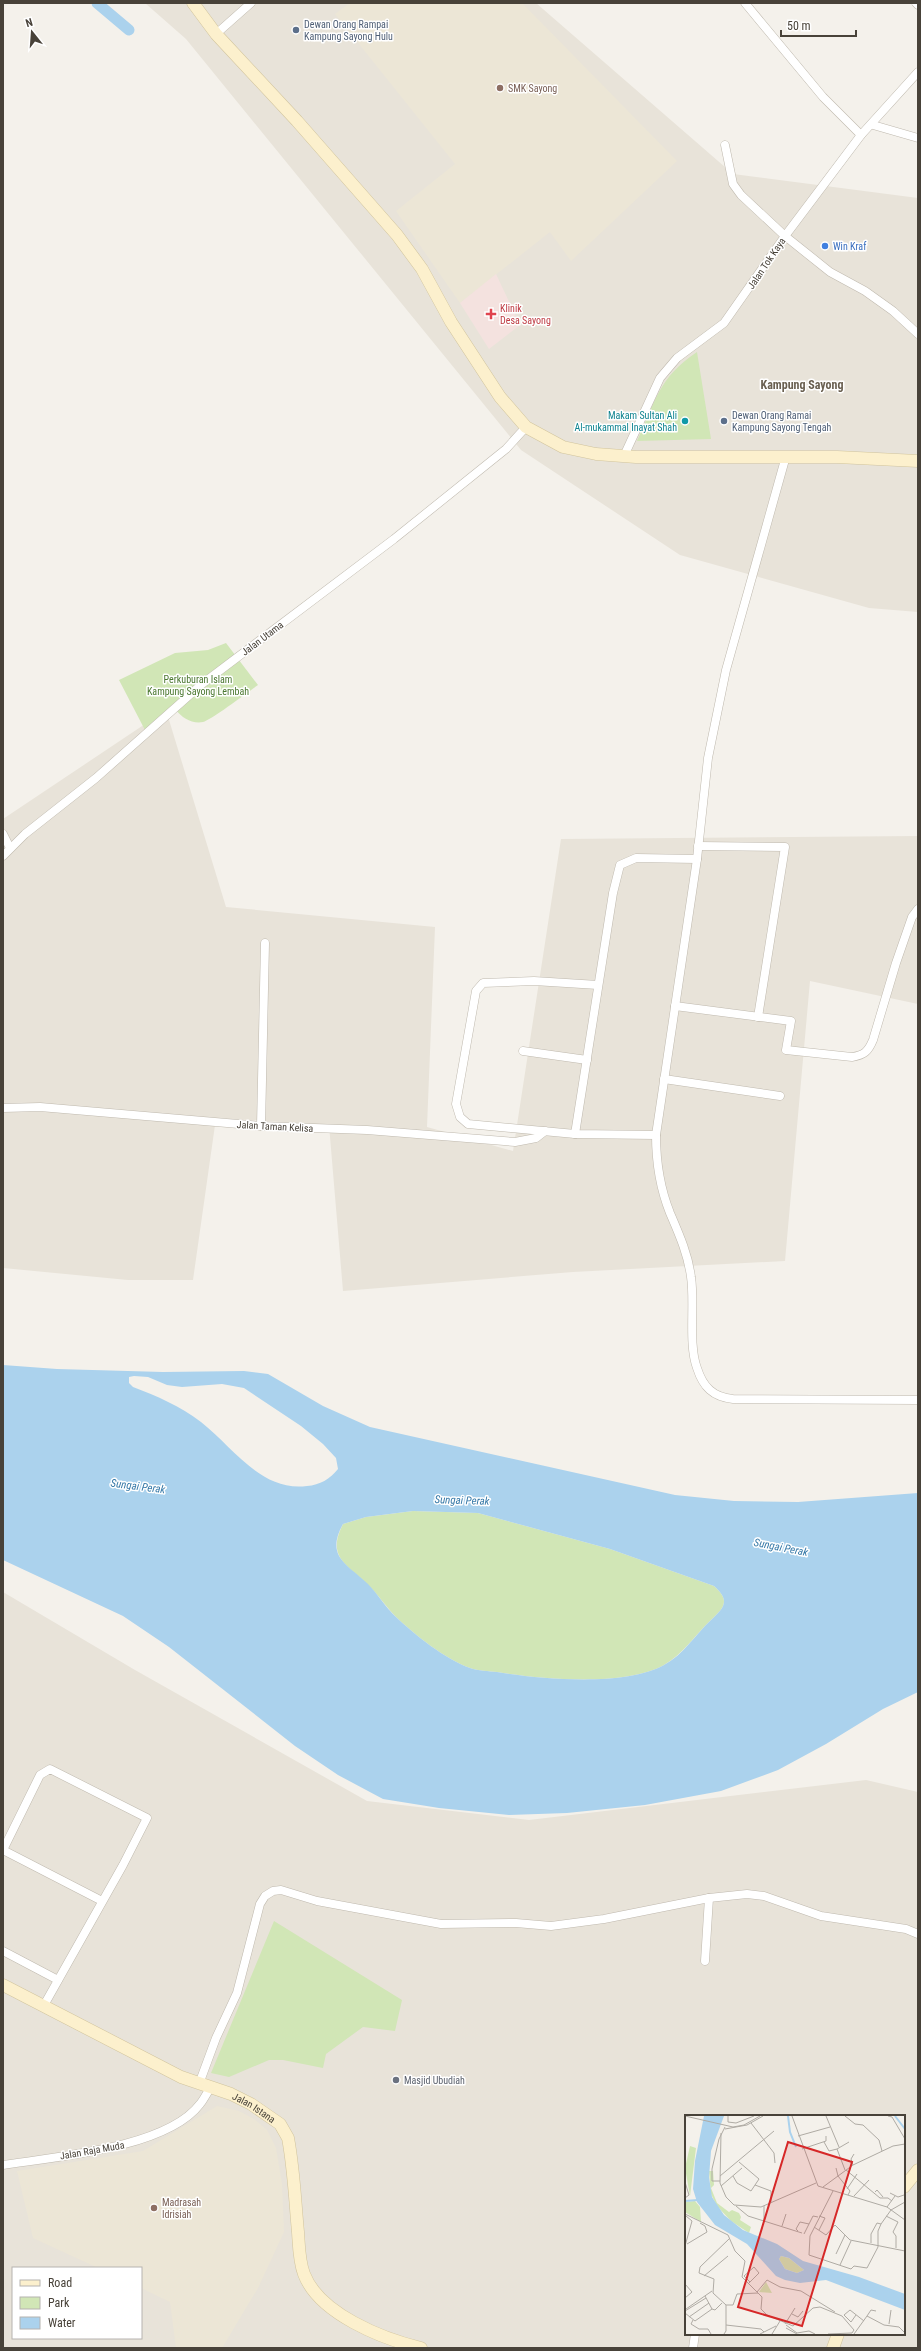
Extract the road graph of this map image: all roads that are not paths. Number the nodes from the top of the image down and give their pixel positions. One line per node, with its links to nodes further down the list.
1 (193, 3): 6 (main road)
2 (251, 3): 6 (street)
3 (745, 3): 9 (street)
4 (916, 3): 5 (street)
5 (918, 5)
6 (216, 34): 14 (main road)
7 (918, 72): 8 (street, Jalan Tok Kaya)
8 (873, 125): 9 (street, Jalan Tok Kaya); 10 (street)
9 (861, 135): 12 (street, Jalan Tok Kaya)
10 (918, 138)
11 (725, 145): 12 (street)
12 (785, 236): 13 (street); 15 (street, Jalan Tok Kaya)
13 (918, 334)
14 (526, 427): 15 (main road); 20 (street, Jalan Utama)
15 (624, 456): 16 (main road)
16 (786, 456): 17 (main road); 19 (street)
17 (918, 461)
18 (3, 834): 20 (street)
19 (698, 846): 22 (street); 27 (street)
20 (10, 848): 21 (street, Jalan Utama)
21 (3, 856)
22 (696, 858): 25 (street); 26 (street)
23 (918, 909): 27 (street)
24 (265, 943): 33 (street)
25 (598, 985): 29 (street); 34 (street)
26 (675, 1006): 27 (street); 30 (street)
27 (758, 1017)
28 (523, 1051): 29 (street)
29 (587, 1060): 35 (street)
30 (664, 1079): 31 (street); 36 (street)
31 (780, 1096)
32 (3, 1108): 33 (street, Jalan Taman Kelisa)
33 (261, 1126): 34 (street, Jalan Taman Kelisa)
34 (544, 1131): 35 (street)
35 (575, 1134): 36 (street)
36 (656, 1135): 37 (street)
37 (918, 1400)
38 (3, 1850): 40 (street); 40 (street)
39 (709, 1898): 41 (street); 43 (street); 47 (street, Jalan Raja Muda)
40 (102, 1901): 44 (street)
41 (918, 1934)
42 (3, 1950): 44 (street)
43 (705, 1961)
44 (58, 1980): 46 (street)
45 (3, 1985): 46 (main road, Jalan Istana)
46 (43, 2007): 47 (main road, Jalan Istana)
47 (204, 2086): 48 (street, Jalan Raja Muda); 53 (main road, Jalan Istana)
48 (3, 2165)
49 (918, 2170): 50 (main road)
50 (905, 2186)
51 (695, 2335): 54 (street)
52 (838, 2335): 55 (main road)
53 (421, 2348)
54 (693, 2348)
55 (832, 2348)

